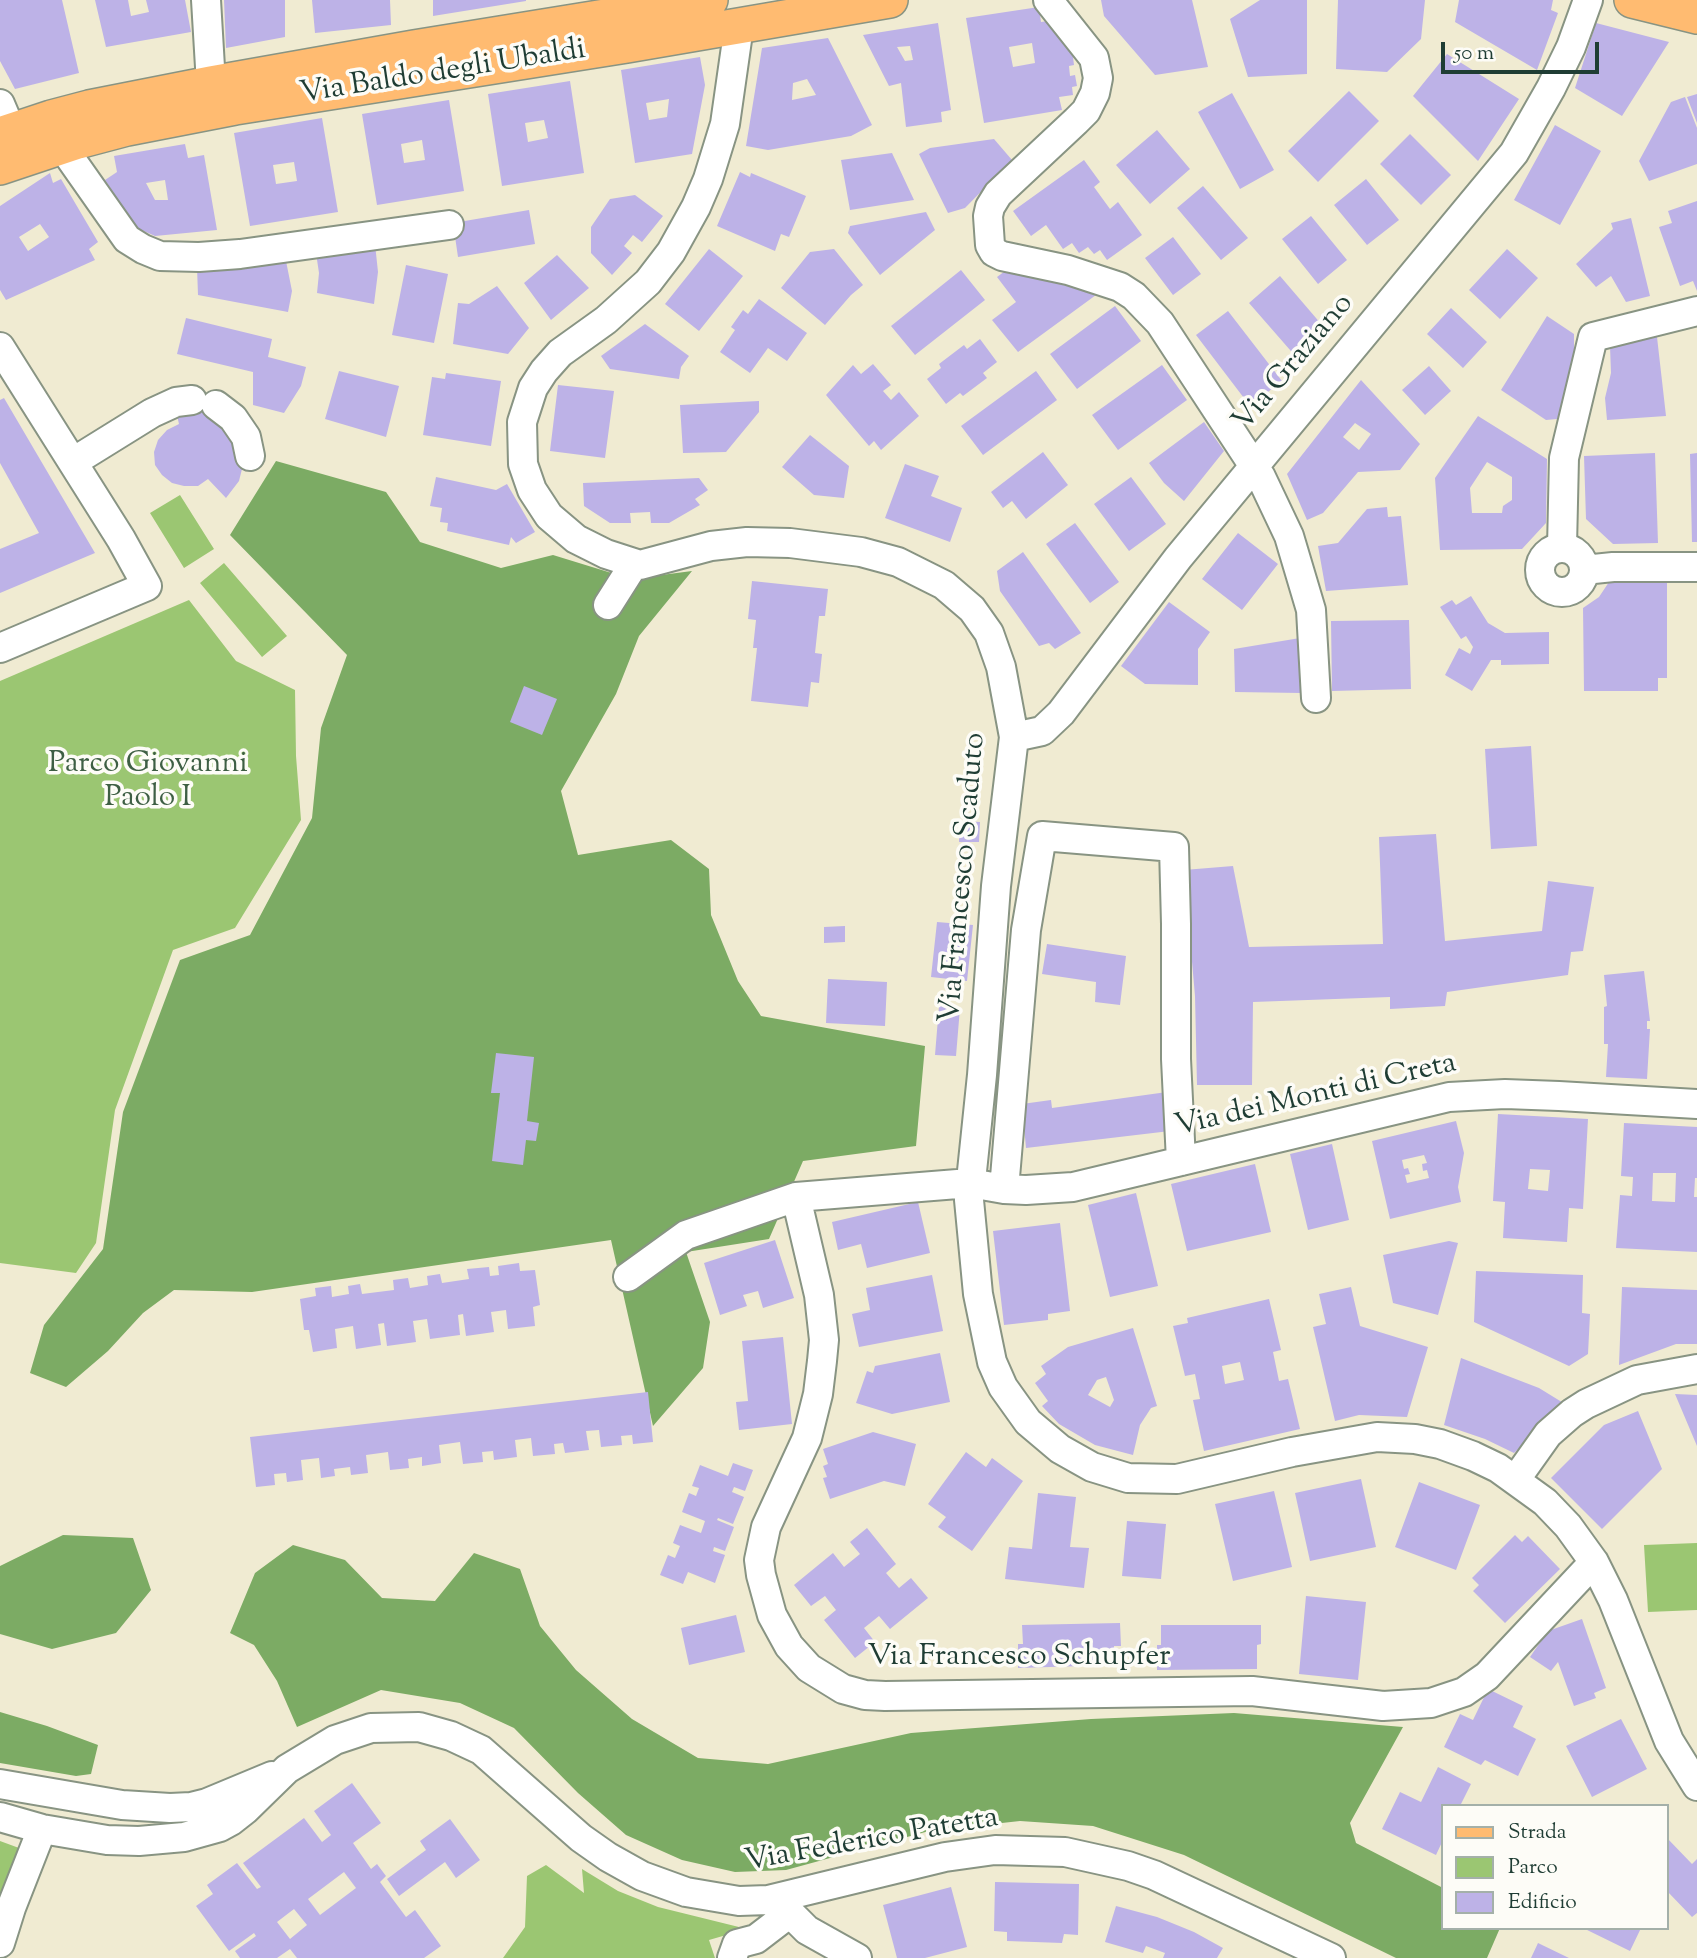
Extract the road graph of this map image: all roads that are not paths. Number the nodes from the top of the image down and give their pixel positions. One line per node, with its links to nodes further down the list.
1 (206, 0): 10 (street)
2 (709, 0): 9 (main road, Via Baldo degli Ubaldi)
3 (890, 0): 8 (main road, Via Baldo degli Ubaldi)
4 (1048, 0): 19 (street)
5 (1588, 0): 19 (street, Via Graziano)
6 (1632, 0): 7 (main road)
7 (1697, 16)
8 (739, 26): 9 (main road, Via Baldo degli Ubaldi); 21 (street)
9 (624, 29): 10 (main road, Via Baldo degli Ubaldi); 12 (main road, Via Baldo degli Ubaldi)
10 (211, 84): 11 (main road, Via Baldo degli Ubaldi)
11 (4, 123)
12 (61, 145): 13 (main road, Via Baldo degli Ubaldi); 14 (street)
13 (0, 167)
14 (449, 225)
15 (1697, 311): 20 (street)
16 (4, 363): 18 (street)
17 (250, 456): 18 (street)
18 (73, 462): 24 (street)
19 (1254, 466): 28 (street); 29 (street, Via Graziano)
20 (1562, 547): 23 (street); 23 (street)
21 (634, 564): 25 (street); 29 (street, Via Francesco Scaduto)
22 (1697, 567): 23 (street)
23 (1584, 570)
24 (143, 578): 26 (street); 27 (street)
25 (608, 605)
26 (0, 627)
27 (0, 648)
28 (1317, 698)
29 (1014, 737): 32 (street, Via Francesco Scaduto)
30 (1697, 1104): 31 (street, Via dei Monti di Creta)
31 (1181, 1161): 33 (street, Via dei Monti di Creta); 33 (street)
32 (970, 1182): 33 (street, Via dei Monti di Creta); 34 (street); 37 (street, Via Francesco Scaduto)
33 (1004, 1189)
34 (796, 1197): 35 (street); 38 (street, Via Francesco Schupfer)
35 (628, 1277)
36 (1697, 1369): 37 (street)
37 (1516, 1479): 38 (street, Via Francesco Scaduto)
38 (1594, 1562): 41 (street, Via Francesco Scaduto)
39 (287, 1769): 40 (street); 43 (street); 44 (street, Via Federico Patetta)
40 (0, 1784)
41 (1697, 1786)
42 (0, 1817): 43 (street)
43 (42, 1829): 45 (street)
44 (786, 1906): 46 (street); 47 (street); 48 (street, Via Federico Patetta)
45 (0, 1943)
46 (733, 1958)
47 (857, 1958)
48 (1331, 1958)

